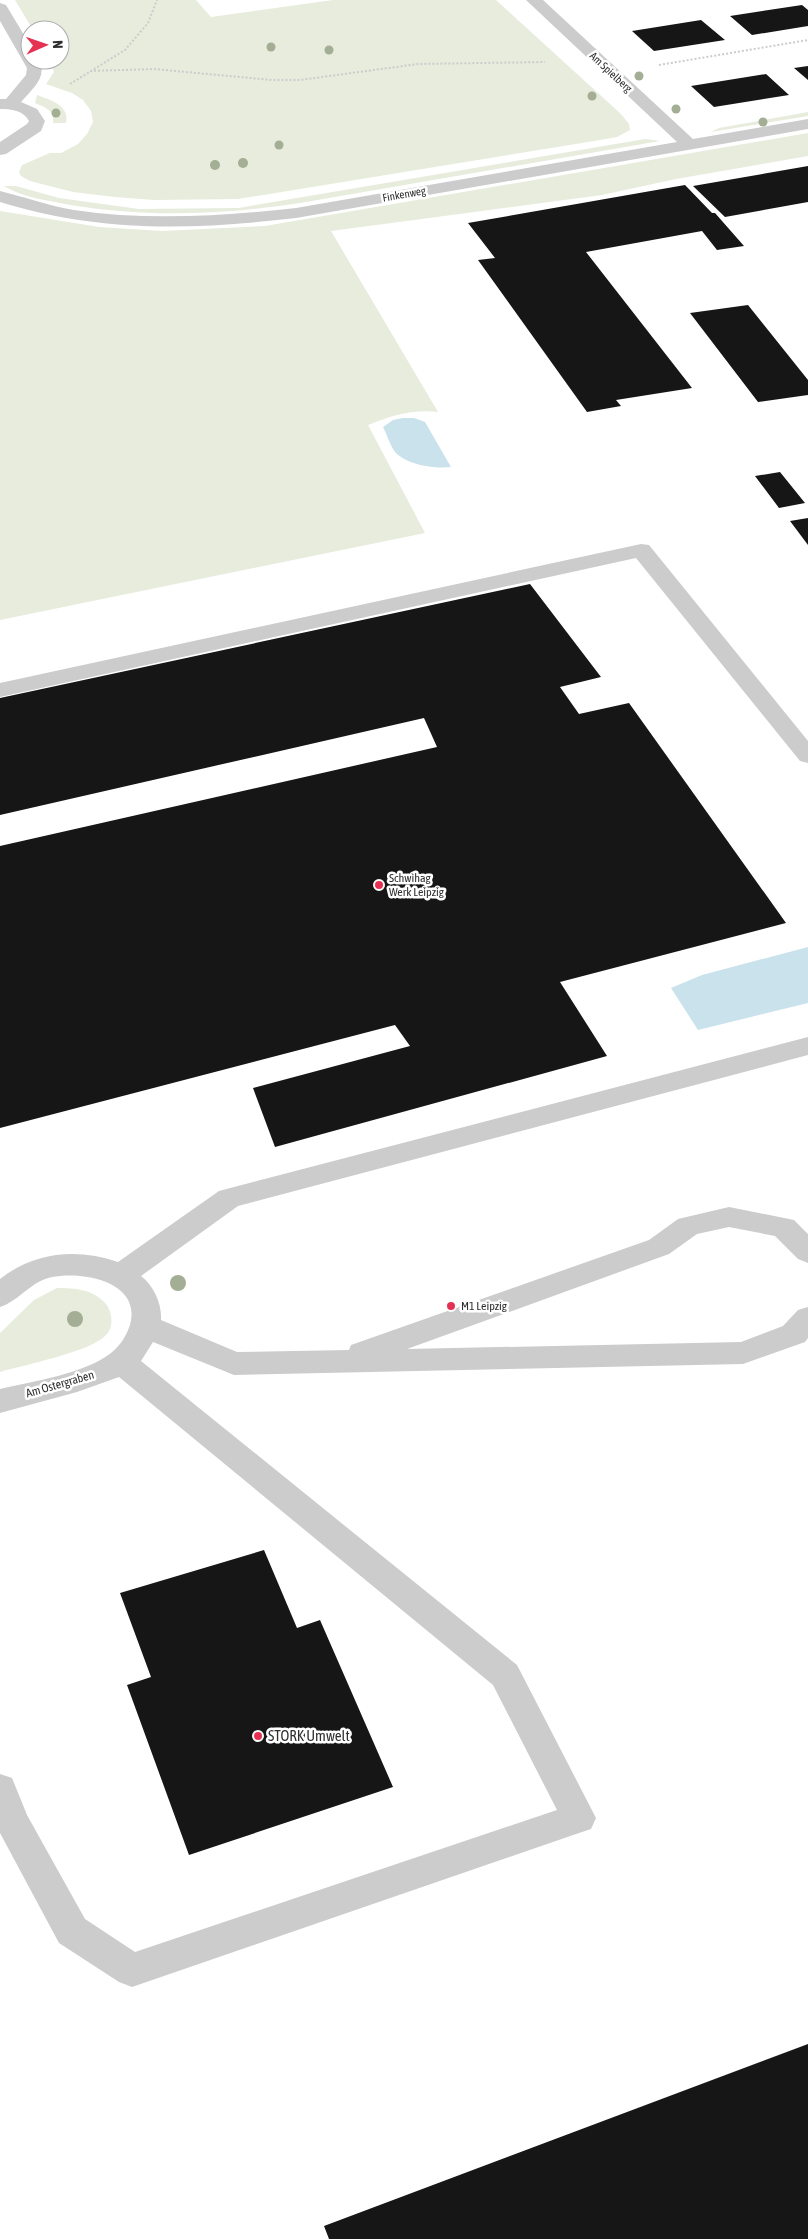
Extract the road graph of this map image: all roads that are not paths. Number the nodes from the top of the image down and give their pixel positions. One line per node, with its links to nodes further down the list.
1 (534, 0): 7 (street, Am Spielberg)
2 (2, 11): 3 (street)
3 (20, 42)
4 (36, 70): 5 (street)
5 (5, 105): 8 (street)
6 (808, 124): 7 (street, Finkenweg)
7 (689, 144): 9 (street, Finkenweg)
8 (0, 150)
9 (0, 196)
10 (0, 690): 11 (street)
11 (808, 756)
12 (808, 1046): 14 (street)
13 (808, 1252): 18 (street)
14 (121, 1275): 15 (street); 17 (street)
15 (3, 1289)
16 (808, 1318): 18 (street)
17 (146, 1326): 18 (street); 19 (street, Am Ostergraben)
18 (339, 1361)
19 (121, 1362): 20 (street, Am Ostergraben); 21 (street)
20 (0, 1401)
21 (0, 1789)

